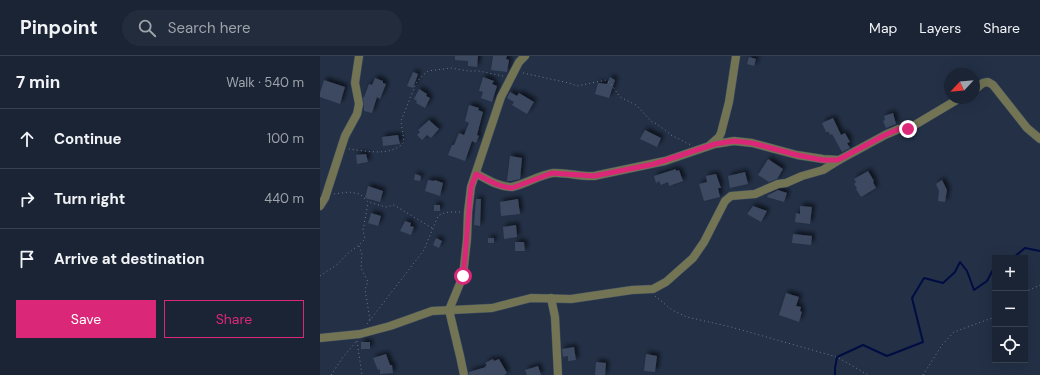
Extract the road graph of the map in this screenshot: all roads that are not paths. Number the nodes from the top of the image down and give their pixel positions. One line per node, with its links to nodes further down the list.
1 (360, 56): 10 (street)
2 (525, 56): 9 (street)
3 (736, 56): 7 (street)
4 (980, 85): 6 (street)
5 (950, 104): 8 (street)
6 (1040, 139)
7 (704, 148): 8 (street); 9 (street)
8 (838, 160): 11 (street)
9 (476, 174): 12 (street)
10 (320, 206)
11 (551, 298): 12 (street); 15 (street)
12 (449, 310): 13 (street); 14 (street)
13 (320, 338)
14 (464, 375)
15 (558, 375)

